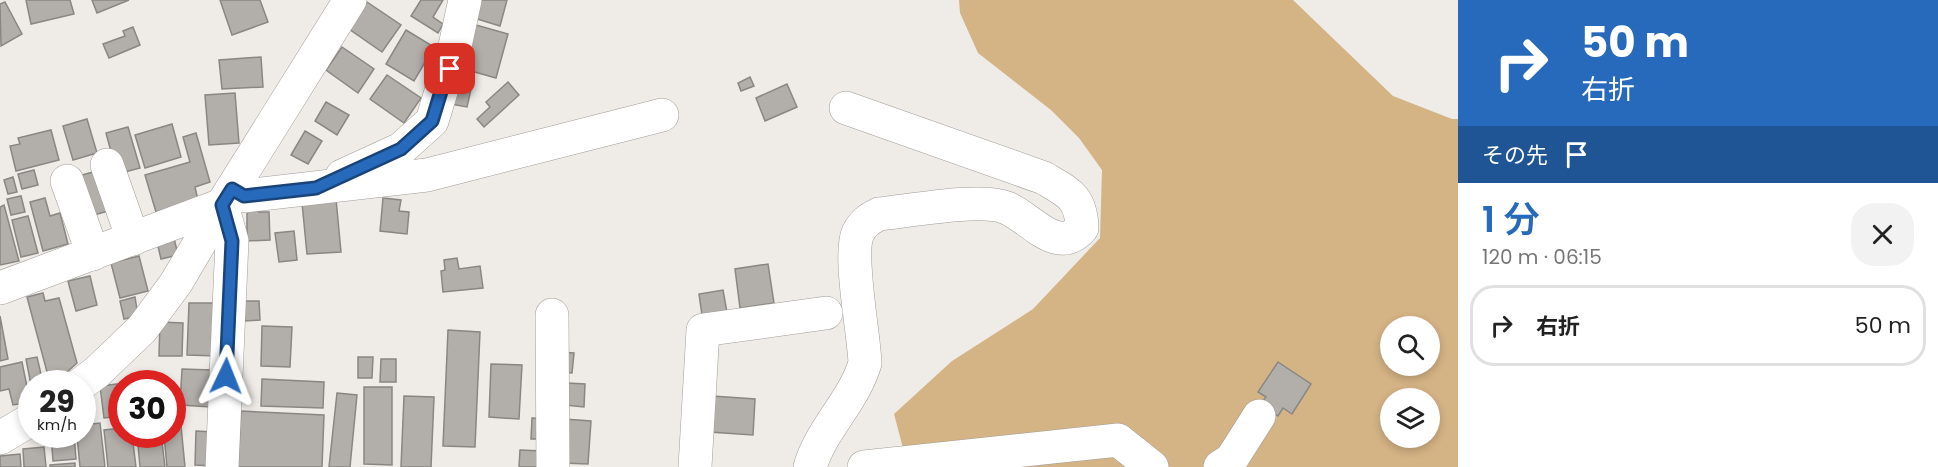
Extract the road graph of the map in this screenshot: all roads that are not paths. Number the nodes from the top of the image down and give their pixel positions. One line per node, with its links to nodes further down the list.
1 (350, 0): 8 (street)
2 (465, 0): 7 (street)
3 (846, 108): 21 (street)
4 (662, 115): 7 (street)
5 (107, 165): 9 (street)
6 (67, 182): 10 (street)
7 (316, 188): 8 (street)
8 (227, 197): 9 (street); 14 (street); 18 (street)
9 (133, 239): 10 (street)
10 (93, 254): 11 (street)
11 (0, 288)
12 (826, 313): 20 (street)
13 (552, 315): 19 (street)
14 (96, 373)
15 (1259, 416): 24 (street)
16 (18, 427): 17 (street)
17 (0, 438)
18 (222, 467)
19 (553, 467)
20 (695, 467)
21 (810, 467)
22 (864, 467): 23 (street)
23 (1152, 467)
24 (1220, 467)

